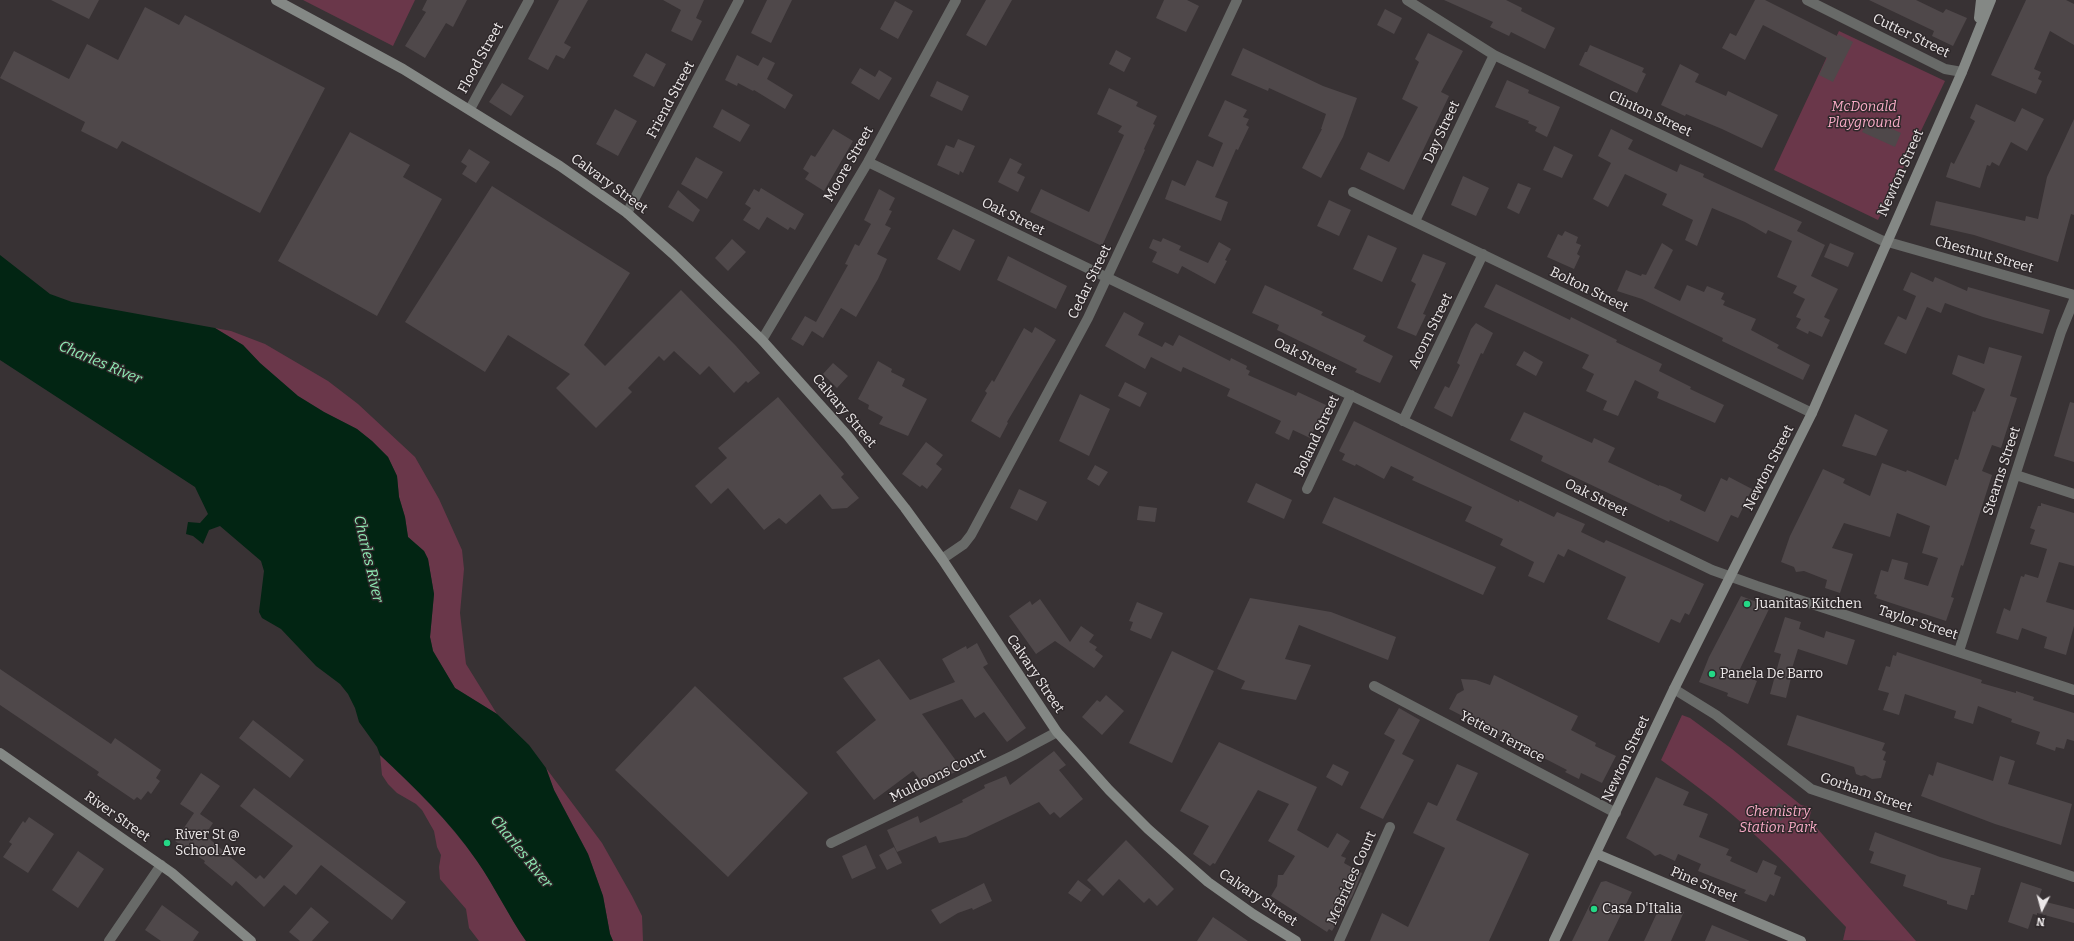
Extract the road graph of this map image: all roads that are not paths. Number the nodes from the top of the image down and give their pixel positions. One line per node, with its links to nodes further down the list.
1 (276, 0): 13 (street, Calvary Street)
2 (529, 0): 13 (street, Flood Street)
3 (739, 0): 16 (street, Friend Street)
4 (956, 0): 14 (street, Moore Street)
5 (1237, 0): 20 (street, Cedar Street)
6 (1407, 0): 11 (street, Clinton Street)
7 (1807, 0): 12 (street, Cutter Street)
8 (1981, 0): 10 (street)
9 (1991, 0): 10 (street, Newton Street)
10 (1975, 38): 12 (street, Newton Street)
11 (1494, 55): 17 (street, Day Street); 18 (street, Clinton Street)
12 (1962, 72): 18 (street, Newton Street)
13 (470, 109): 16 (street, Calvary Street)
14 (868, 162): 20 (street, Oak Street); 23 (street, Moore Street)
15 (1353, 192): 17 (street, Bolton Street)
16 (627, 213): 23 (street, Calvary Street)
17 (1415, 221): 19 (street, Bolton Street)
18 (1886, 242): 21 (street, Chestnut Street); 25 (street, Newton Street)
19 (1483, 254): 25 (street, Bolton Street); 26 (street, Acorn Street)
20 (1108, 278): 24 (street, Oak Street); 30 (street, Cedar Street)
21 (2074, 295)
22 (2074, 300): 27 (street, Stearns Street)
23 (762, 340): 30 (street, Calvary Street)
24 (1351, 396): 26 (street, Oak Street); 28 (street, Boland Street)
25 (1812, 413): 31 (street, Newton Street)
26 (1403, 421): 31 (street, Oak Street)
27 (2016, 475): 29 (street); 32 (street, Stearns Street)
28 (1307, 489)
29 (2074, 494)
30 (942, 559): 36 (street, Calvary Street)
31 (1730, 577): 32 (street, Taylor Street); 34 (street, Newton Street)
32 (1959, 651): 35 (street, Taylor Street)
33 (1374, 686): 38 (street, Yetten Terrace)
34 (1674, 689): 38 (street, Newton Street); 43 (street, Gorham Street)
35 (2074, 690)
36 (1057, 732): 40 (street, Muldoons Court); 46 (street, Calvary Street)
37 (0, 754): 42 (street, River Street)
38 (1616, 813): 41 (street, Newton Street)
39 (1390, 827): 47 (street, McBrides Court)
40 (831, 843)
41 (1597, 854): 48 (street, Newton Street); 49 (street, Pine Street)
42 (161, 865): 44 (street); 45 (street, River Street)
43 (2074, 878)
44 (109, 941)
45 (250, 941)
46 (1296, 941)
47 (1339, 941)
48 (1554, 941)
49 (1801, 941)

